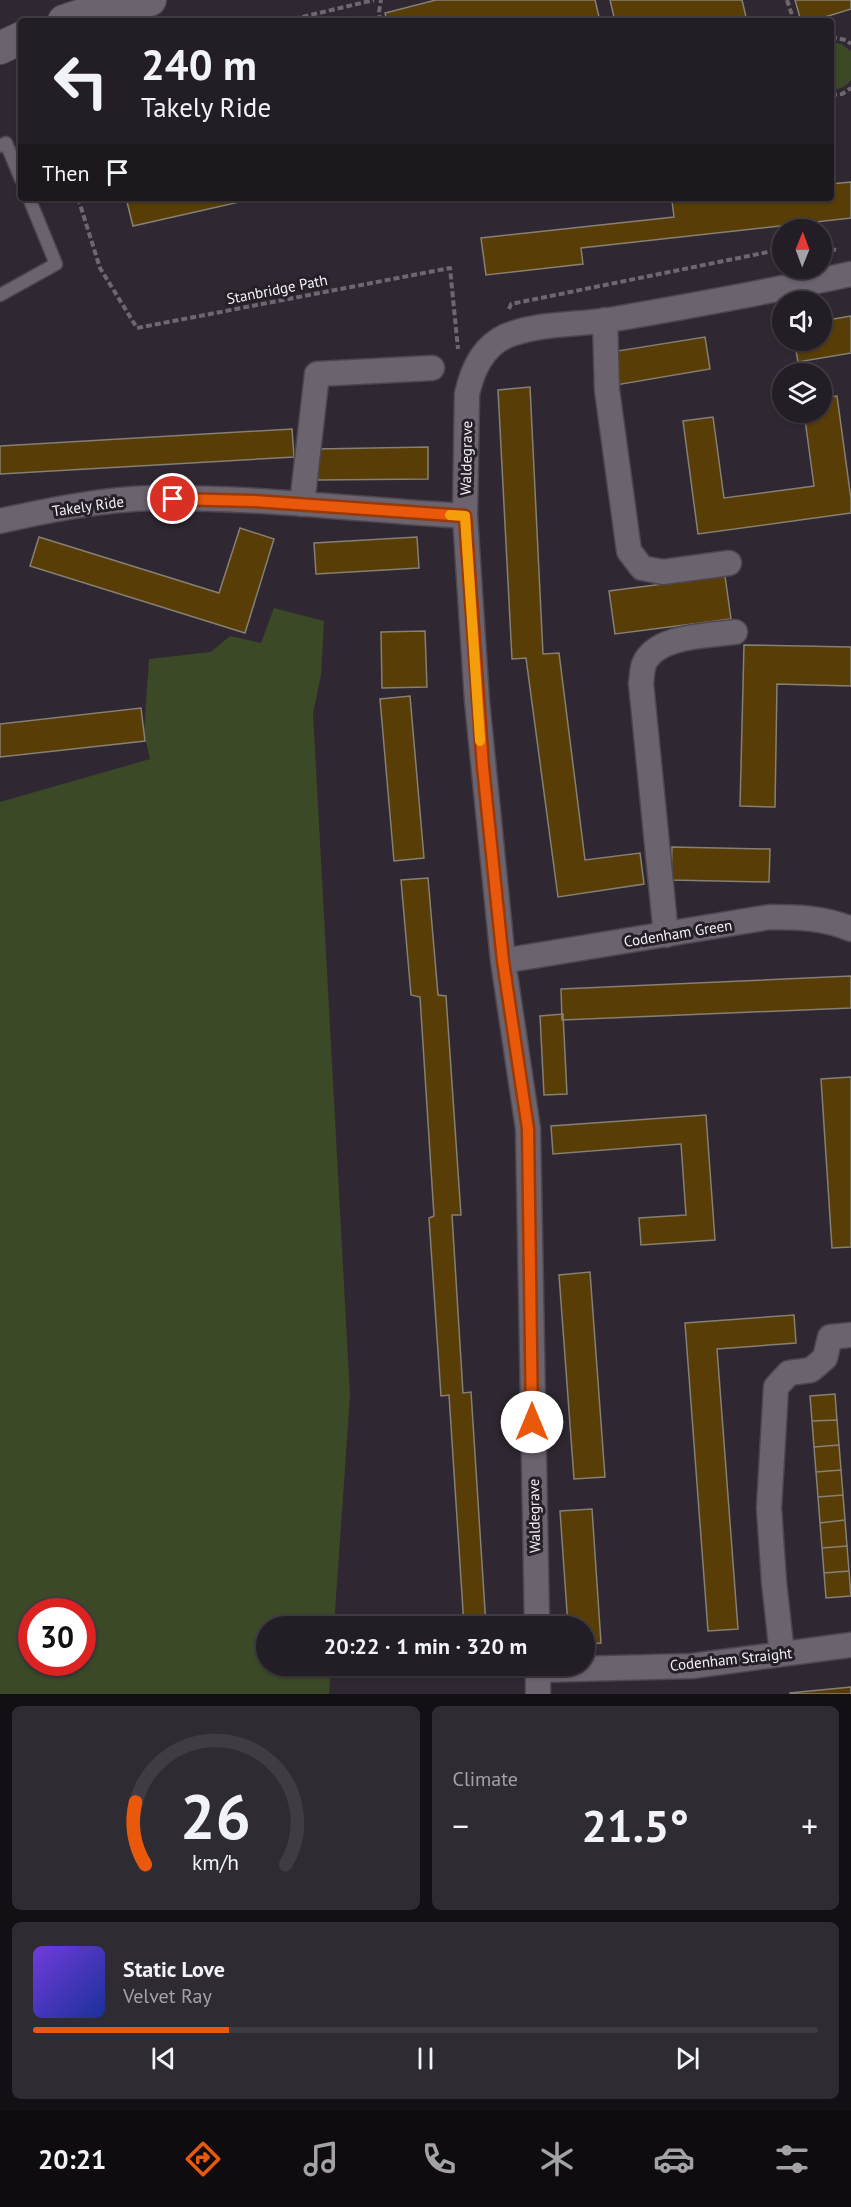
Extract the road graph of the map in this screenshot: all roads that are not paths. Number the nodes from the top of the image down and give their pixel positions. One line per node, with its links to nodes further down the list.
1 (144, 1): 2 (street)
2 (78, 14)
3 (18, 39): 4 (street)
4 (0, 48)
5 (0, 146): 6 (lane)
6 (18, 172)
7 (30, 201): 9 (lane)
8 (851, 274): 10 (street, Waldegrave)
9 (0, 295)
10 (605, 320): 13 (street, Waldegrave); 15 (street)
11 (432, 368): 12 (street)
12 (302, 504): 13 (street, Takely Ride); 14 (street, Takely Ride)
13 (465, 516): 19 (street, Waldegrave)
14 (0, 521)
15 (729, 563)
16 (735, 632): 18 (street)
17 (851, 929): 18 (street, Codenham Green)
18 (666, 935): 19 (street, Codenham Green)
19 (503, 961): 21 (street, Waldegrave)
20 (851, 1335): 23 (street)
21 (537, 1616)
22 (851, 1645): 23 (street, Codenham Straight)
23 (782, 1654): 24 (street, Codenham Straight)
24 (595, 1667)
25 (538, 1676): 26 (street)
26 (538, 1694)

